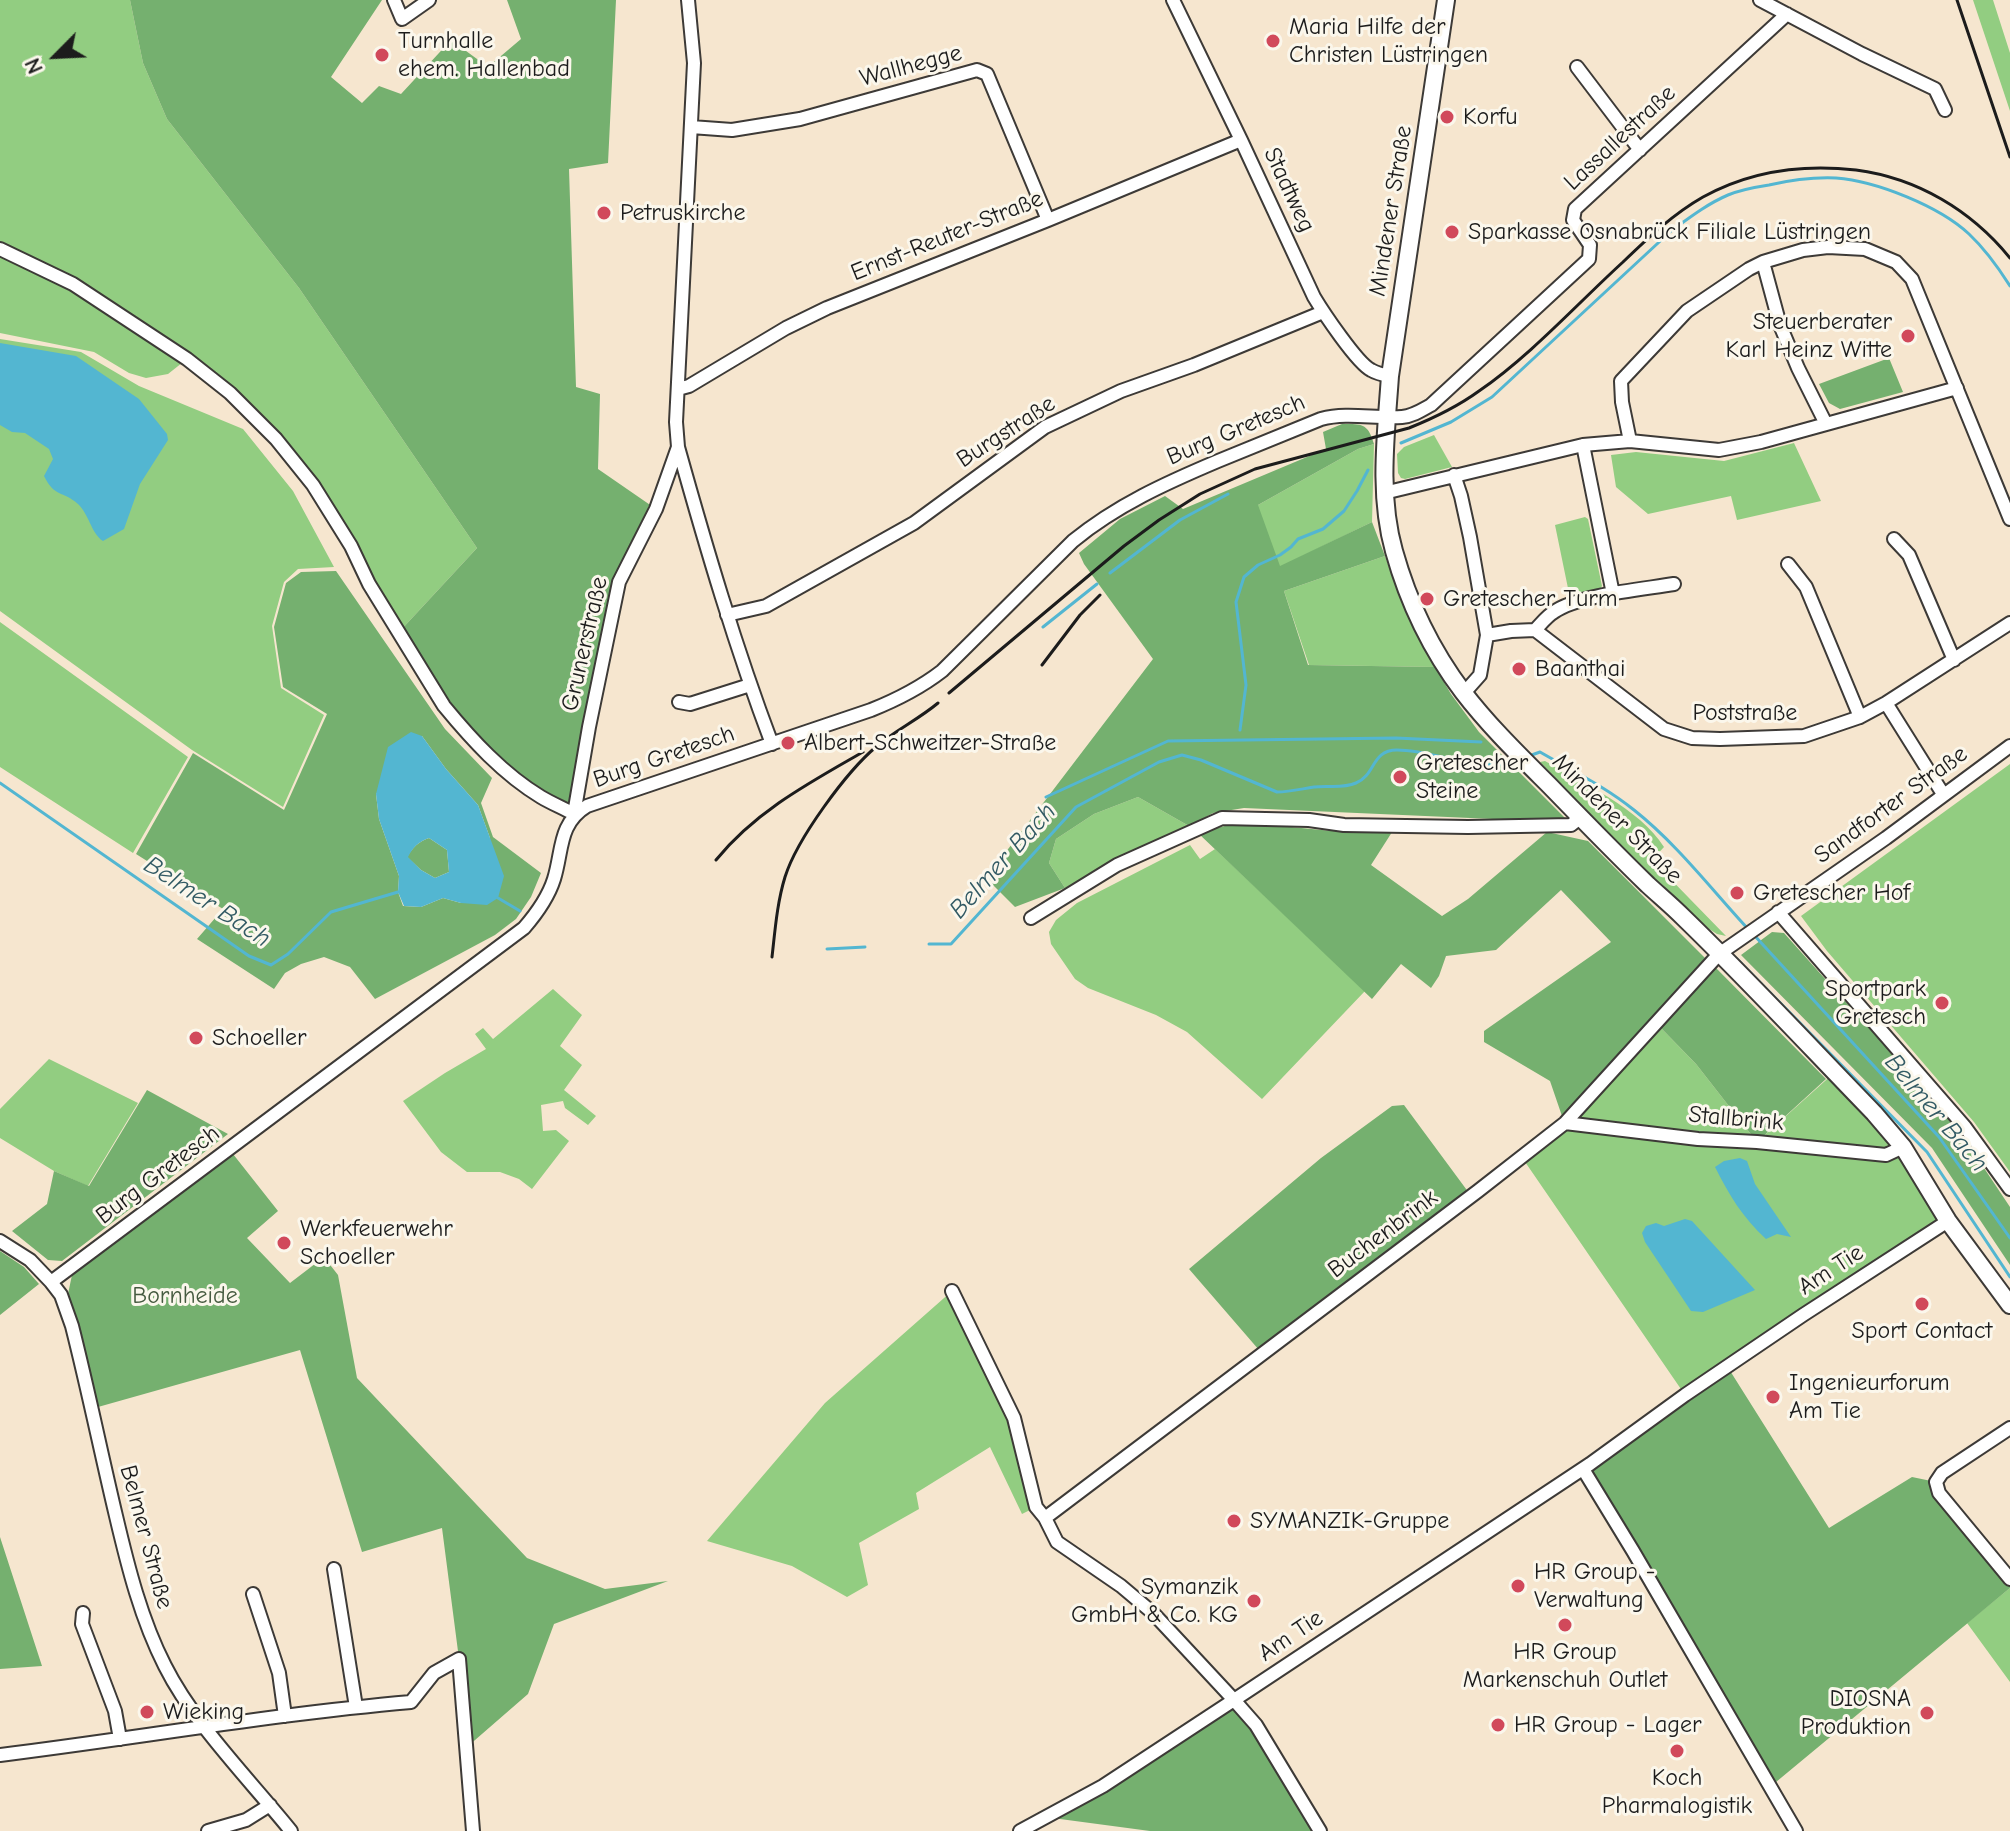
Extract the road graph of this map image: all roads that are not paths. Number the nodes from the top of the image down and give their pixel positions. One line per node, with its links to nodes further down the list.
1 (394, 0): 2 (street)
2 (429, 0)
3 (688, 0): 10 (street)
4 (1173, 0): 11 (street, Stadtweg)
5 (1446, 0): 17 (main road, Mindener Straße)
6 (1760, 0): 7 (street)
7 (1787, 14): 9 (street); 12 (street, Lassallestraße)
8 (1577, 67): 12 (street)
9 (1945, 110)
10 (691, 127): 13 (street, Wallhegge); 19 (street)
11 (1241, 140): 13 (street, Ernst-Reuter-Straße); 16 (street, Stadtweg)
12 (1640, 150): 20 (street, Lassallestraße)
13 (1048, 220): 19 (street, Ernst-Reuter-Straße)
14 (0, 249): 45 (street)
15 (1763, 262): 18 (street); 21 (street); 22 (street)
16 (1323, 312): 17 (street, Stadtweg); 32 (street, Burgstraße)
17 (1390, 376): 20 (main road, Mindener Straße)
18 (1957, 388): 21 (street); 27 (street)
19 (678, 389): 24 (street)
20 (1387, 416): 26 (main road, Mindener Straße); 42 (street, Burg Gretesch)
21 (1826, 424): 22 (street)
22 (1630, 441): 23 (street)
23 (1583, 445): 25 (street); 31 (street)
24 (678, 447): 32 (street); 45 (street, Grunerstraße)
25 (1454, 475): 26 (street); 35 (street)
26 (1384, 493): 38 (main road, Mindener Straße)
27 (2010, 519)
28 (1894, 539): 36 (street)
29 (1788, 564): 41 (street)
30 (1674, 584): 31 (street)
31 (1613, 594): 34 (street)
32 (727, 615): 37 (street)
33 (2010, 623): 36 (street, Poststraße)
34 (1535, 630): 35 (street); 41 (street, Poststraße)
35 (1487, 635): 38 (street)
36 (1954, 660): 40 (street, Poststraße)
37 (750, 685): 39 (street); 42 (street)
38 (1464, 693): 46 (main road, Mindener Straße)
39 (679, 702)
40 (1886, 703): 41 (street, Poststraße); 44 (street)
41 (1860, 717)
42 (772, 744): 45 (street, Burg Gretesch)
43 (2010, 746): 44 (street, Sandforter Straße)
44 (1943, 794): 47 (street, Sandforter Straße)
45 (574, 814): 55 (street, Burg Gretesch)
46 (1581, 817): 48 (street); 49 (main road, Mindener Straße)
47 (1778, 912): 49 (street, Sandforter Straße); 52 (street)
48 (1031, 918)
49 (1719, 954): 50 (street, Buchenbrink); 51 (main road, Mindener Straße)
50 (1565, 1123): 51 (street, Stallbrink); 60 (street, Buchenbrink)
51 (1903, 1147): 53 (main road, Mindener Straße)
52 (2010, 1189)
53 (1948, 1221): 57 (main road, Mindener Straße); 59 (street, Am Tie)
54 (0, 1241): 55 (street, Belmer Straße)
55 (51, 1282): 68 (street, Belmer Straße)
56 (952, 1291): 60 (street)
57 (2010, 1305)
58 (2010, 1428): 62 (street)
59 (1583, 1469): 65 (street, Am Tie); 77 (street)
60 (1045, 1518): 65 (street)
61 (334, 1569): 66 (street)
62 (2010, 1579)
63 (253, 1594): 67 (street)
64 (83, 1613): 69 (street)
65 (1234, 1700): 75 (street, Am Tie); 76 (street)
66 (356, 1707): 67 (street); 74 (street)
67 (285, 1716): 68 (street)
68 (205, 1727): 69 (street); 71 (street, Belmer Straße)
69 (120, 1739): 70 (street)
70 (0, 1755)
71 (270, 1805): 72 (street); 73 (street, Belmer Straße)
72 (208, 1831)
73 (291, 1831)
74 (473, 1831)
75 (1020, 1831)
76 (1320, 1831)
77 (1796, 1831)

